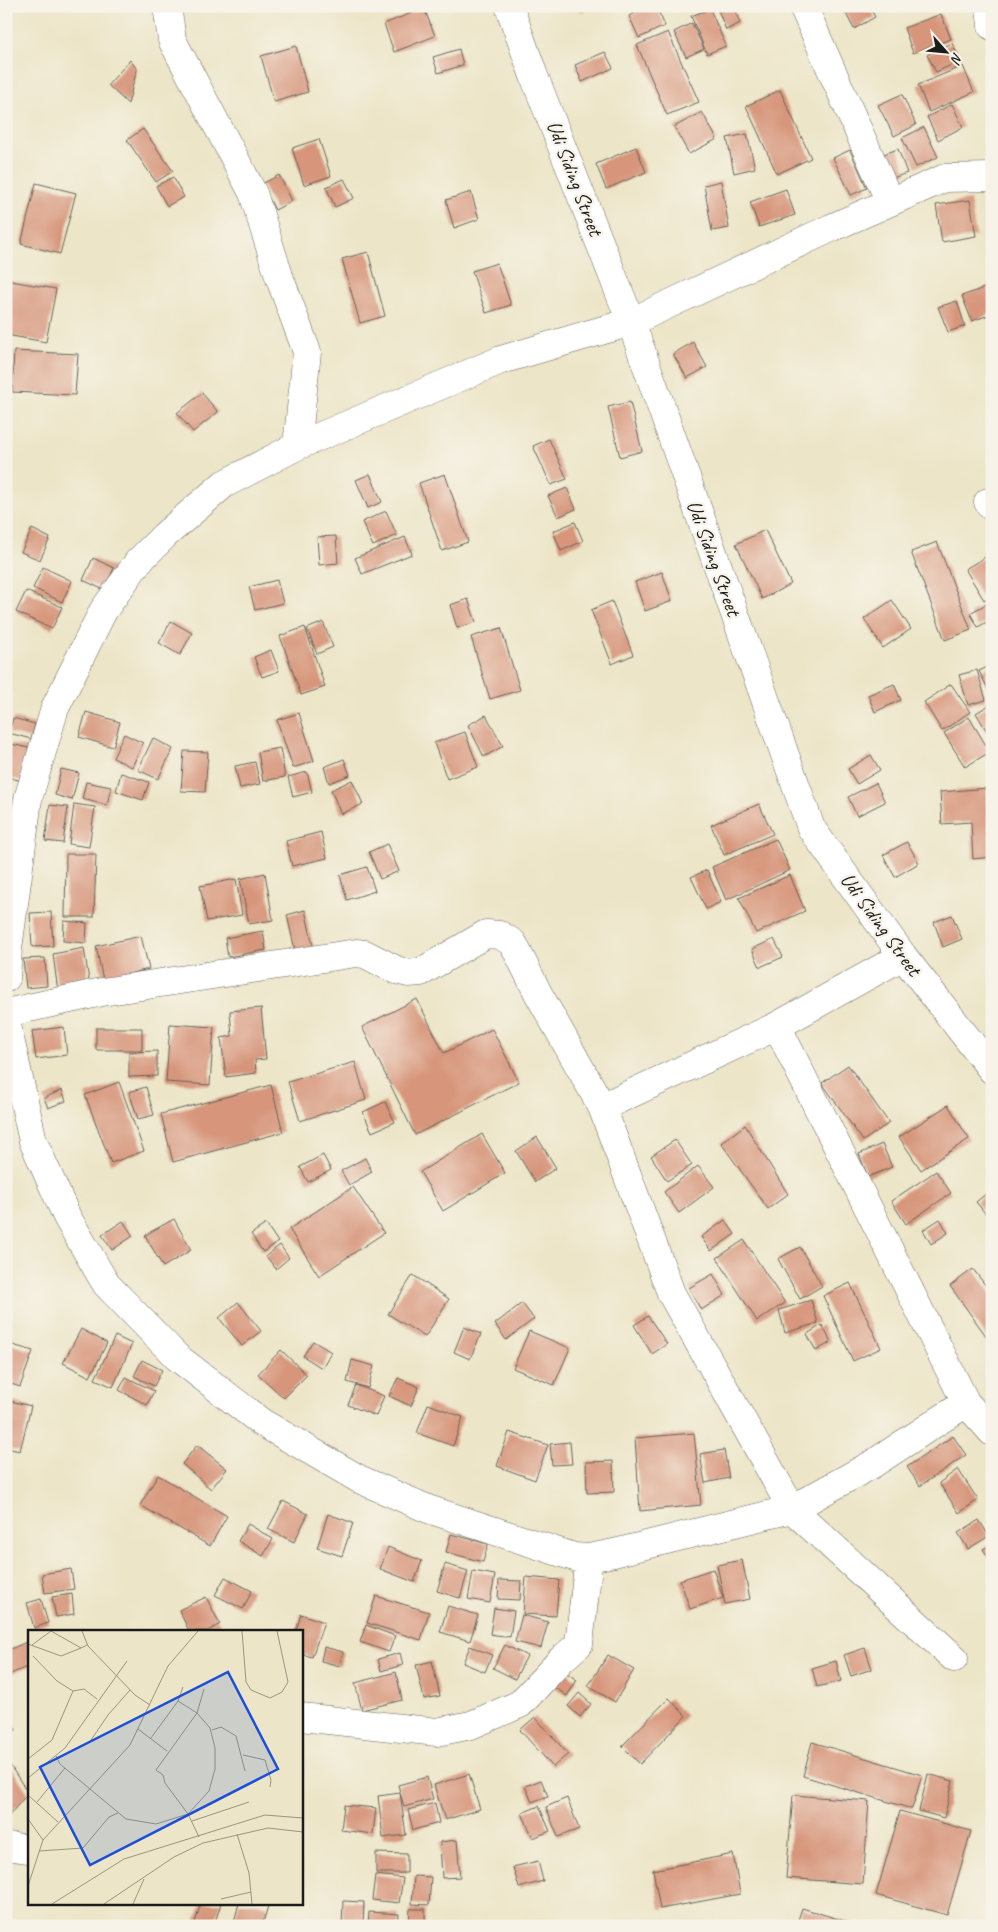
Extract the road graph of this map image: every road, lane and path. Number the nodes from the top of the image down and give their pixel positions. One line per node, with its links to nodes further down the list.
1 (169, 6): 9 (street)
2 (509, 6): 8 (street, Udi Siding Street)
3 (803, 6): 7 (street)
4 (990, 6): 5 (street)
5 (992, 26)
6 (992, 177): 7 (street)
7 (890, 202): 8 (street)
8 (631, 322): 9 (street); 10 (street, Udi Siding Street)
9 (298, 446): 11 (street)
10 (903, 956): 14 (street); 15 (street, Udi Siding Street)
11 (6, 978)
12 (6, 1013): 16 (street)
13 (6, 1021): 20 (street)
14 (777, 1026): 16 (street); 17 (street)
15 (992, 1070)
16 (602, 1106): 19 (street)
17 (966, 1403): 18 (street); 19 (street)
18 (992, 1432)
19 (792, 1509): 20 (street); 21 (street)
20 (589, 1558): 22 (street)
21 (954, 1658)
22 (302, 1717)
23 (6, 1846): 24 (street)
24 (28, 1849)

